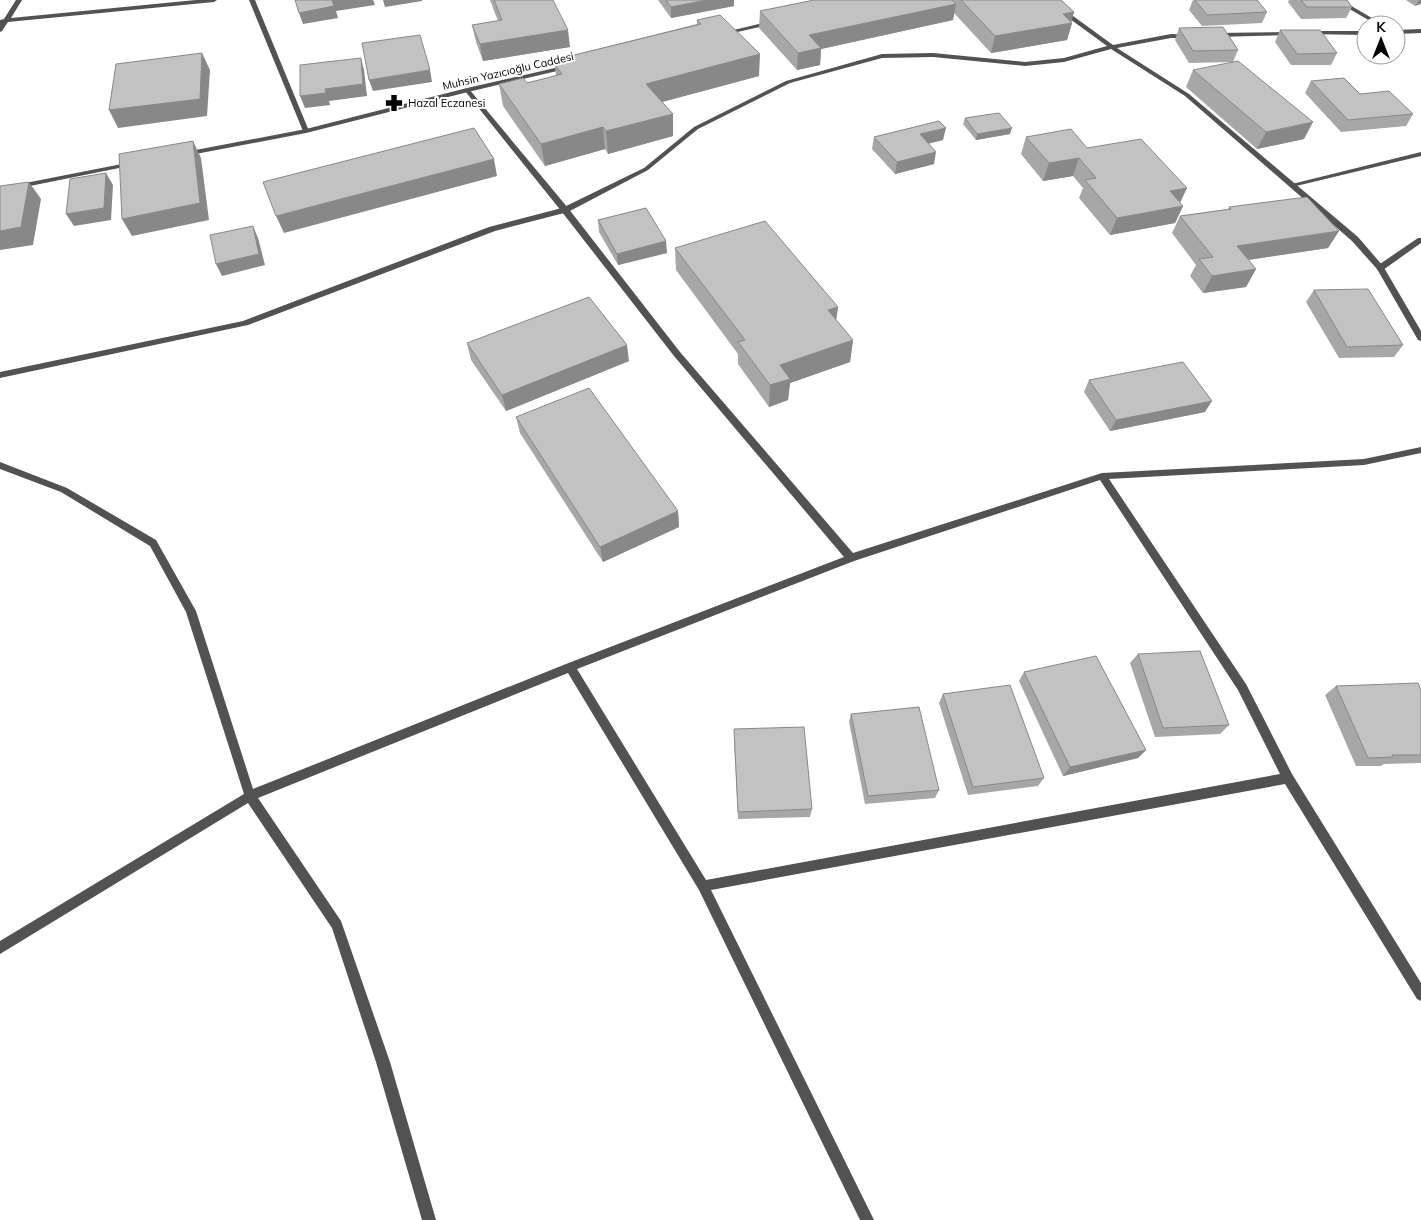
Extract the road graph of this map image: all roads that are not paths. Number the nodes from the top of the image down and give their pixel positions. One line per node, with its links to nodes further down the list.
1 (19, 0): 7 (street)
2 (214, 0): 7 (street)
3 (252, 0): 19 (street)
4 (1046, 0): 16 (street)
5 (1337, 0): 6 (street)
6 (1363, 15)
7 (3, 21): 9 (street)
8 (777, 21): 13 (street)
9 (0, 30)
10 (1421, 31): 12 (street)
11 (1356, 32): 15 (street)
12 (1406, 32)
13 (719, 34)
14 (1199, 35): 16 (street)
15 (1209, 35)
16 (1112, 47): 23 (street); 25 (street)
17 (574, 66): 18 (street, Muhsin Yazıcıoğlu Caddesi)
18 (467, 90): 19 (street, Muhsin Yazıcıoğlu Caddesi); 25 (street)
19 (306, 131): 21 (street, Muhsin Yazıcıoğlu Caddesi)
20 (1421, 154): 23 (street)
21 (182, 155)
22 (143, 162): 24 (street)
23 (1292, 185): 27 (street)
24 (0, 190)
25 (566, 210): 29 (street); 33 (street)
26 (1421, 240): 27 (street)
27 (1380, 268): 28 (street)
28 (1421, 338)
29 (0, 375)
30 (1421, 450): 32 (street)
31 (0, 465): 36 (street)
32 (1102, 476): 33 (street); 35 (street)
33 (851, 558): 34 (street)
34 (570, 667): 36 (street); 37 (street)
35 (1288, 778): 37 (street); 39 (street)
36 (250, 796): 38 (street); 40 (street)
37 (703, 886): 41 (street)
38 (0, 948)
39 (1421, 995)
40 (429, 1220)
41 (867, 1220)

